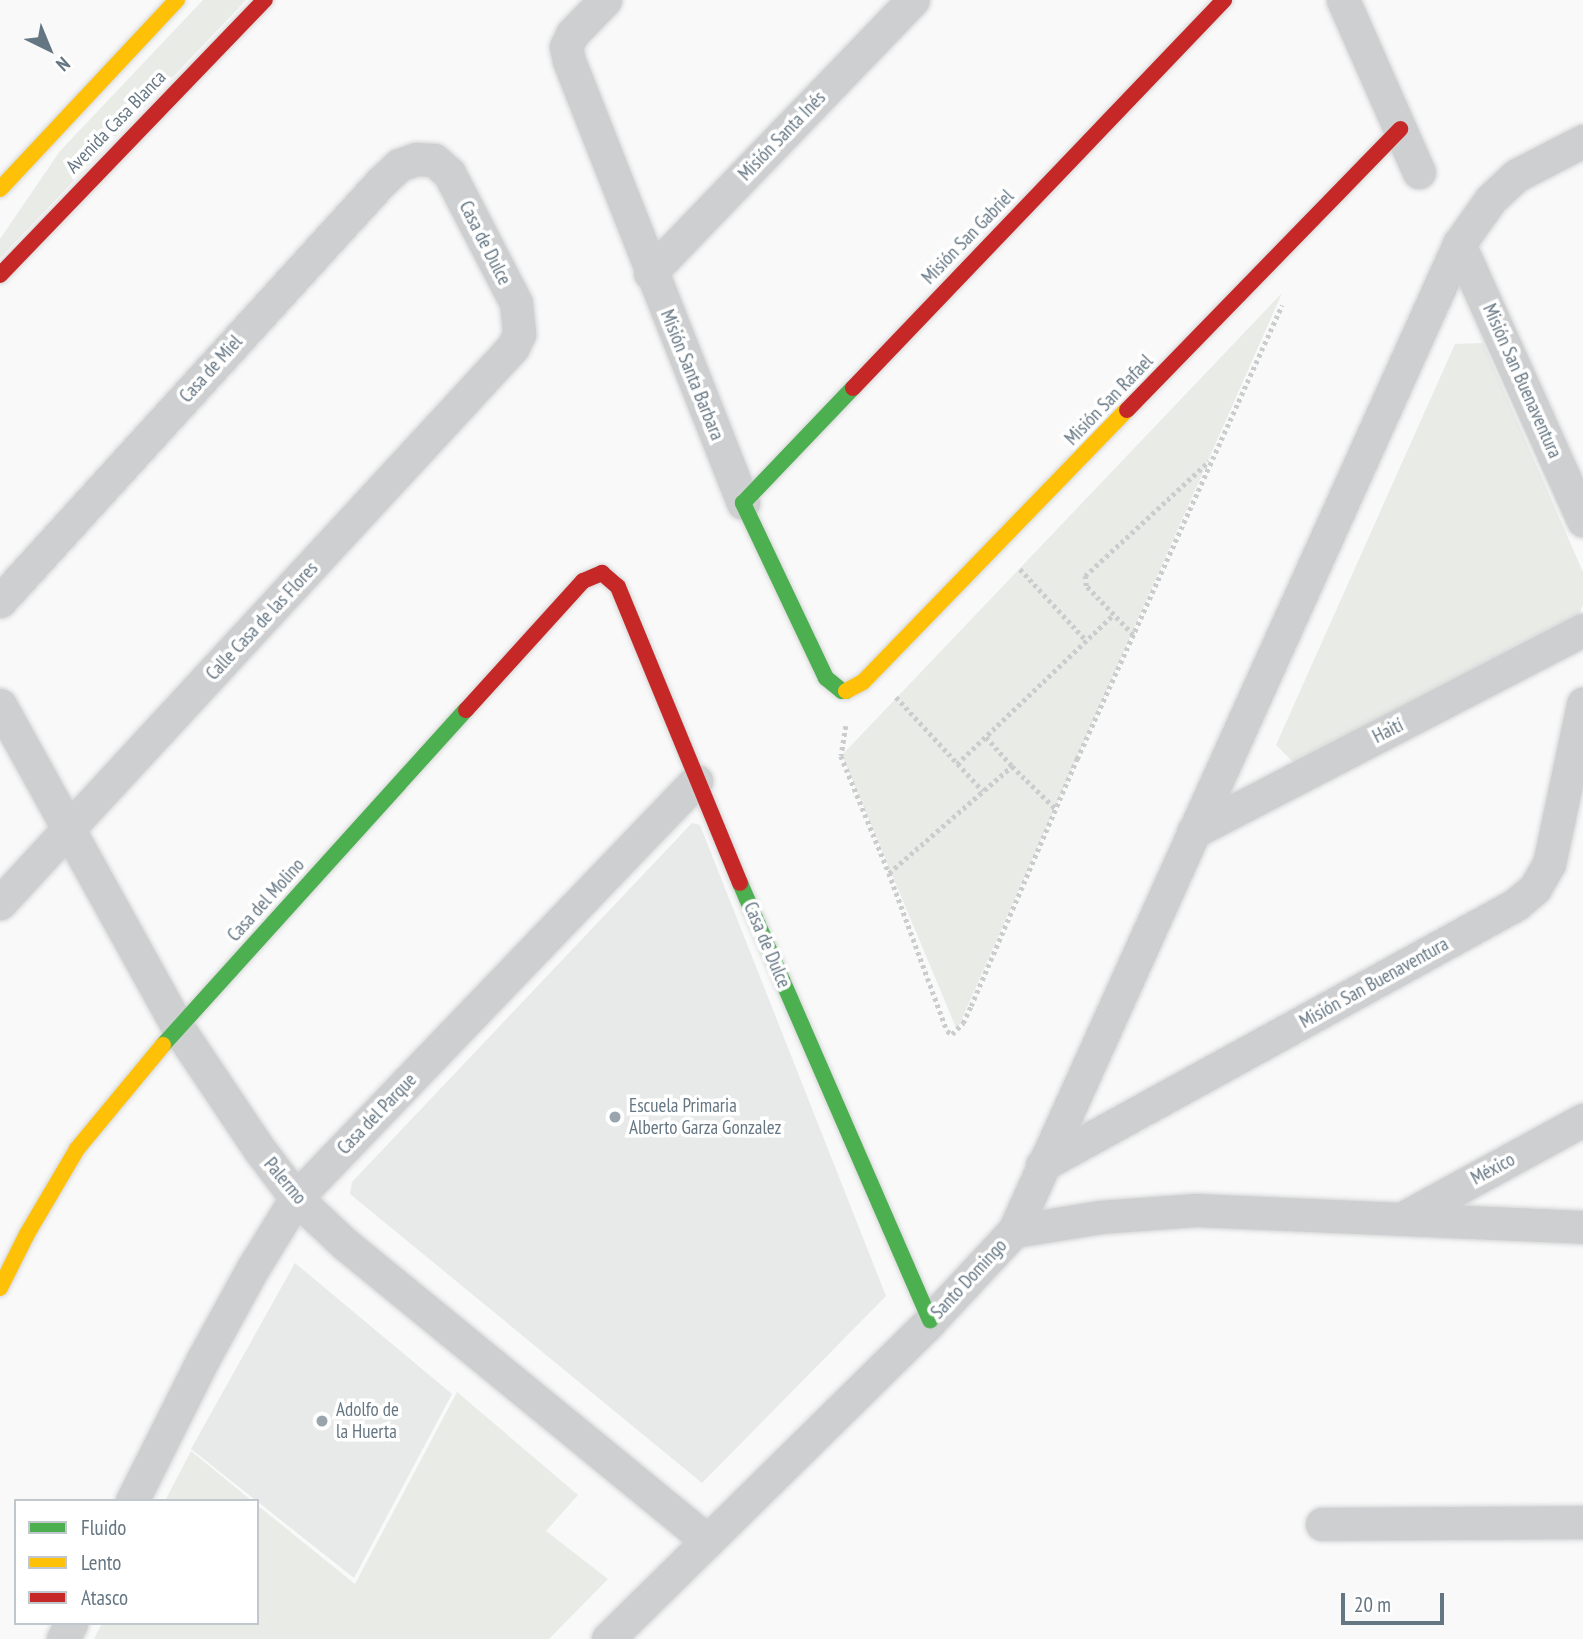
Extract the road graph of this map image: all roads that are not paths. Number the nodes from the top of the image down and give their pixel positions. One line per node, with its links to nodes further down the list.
1 (177, 0): 11 (street, Avenida Casa Blanca)
2 (265, 0): 14 (street, Avenida Casa Blanca)
3 (605, 0): 13 (street, Misión Santa Barbara)
4 (913, 0): 13 (street, Misión Santa Inés)
5 (1224, 0): 16 (street, Misión San Gabriel)
6 (1343, 0): 7 (street)
7 (1400, 129): 10 (street); 21 (street, Misión San Rafael)
8 (1583, 141): 12 (street)
9 (434, 160): 15 (street, Casa de Dulce); 19 (street, Casa de Miel)
10 (1419, 172)
11 (0, 188)
12 (1459, 244): 17 (street, Misión San Buenaventura); 27 (street)
13 (650, 272): 16 (street, Misión Santa Barbara)
14 (0, 275)
15 (519, 334): 26 (street, Calle Casa de las Flores)
16 (743, 503): 21 (street, Misión Santa Barbara)
17 (1583, 520)
18 (602, 573): 25 (street, Casa de Dulce); 29 (street, Casa del Molino)
19 (0, 601)
20 (1583, 630): 27 (street, Haití)
21 (847, 690)
22 (1583, 704): 24 (street, Misión San Buenaventura)
23 (0, 705): 26 (street, Palermo)
24 (1575, 779): 31 (street, Misión San Buenaventura)
25 (696, 781): 32 (street, Casa del Parque); 37 (street, Casa de Dulce)
26 (69, 831): 28 (street, Calle Casa de las Flores); 29 (street, Palermo)
27 (1193, 832): 31 (street)
28 (0, 903)
29 (178, 1028): 32 (street, Palermo); 36 (street, Casa del Molino)
30 (1583, 1121): 33 (street, México)
31 (1042, 1165): 35 (street)
32 (296, 1198): 38 (street, Casa del Parque); 41 (street, Palermo)
33 (1402, 1218): 34 (street, Santo Domingo); 35 (street, Santo Domingo)
34 (1583, 1227)
35 (1014, 1231): 37 (street, Santo Domingo)
36 (0, 1288)
37 (930, 1321): 41 (street, Santo Domingo)
38 (133, 1499)
39 (1583, 1522): 40 (street)
40 (1322, 1524)
41 (707, 1541): 42 (street, Santo Domingo)
42 (608, 1639)

